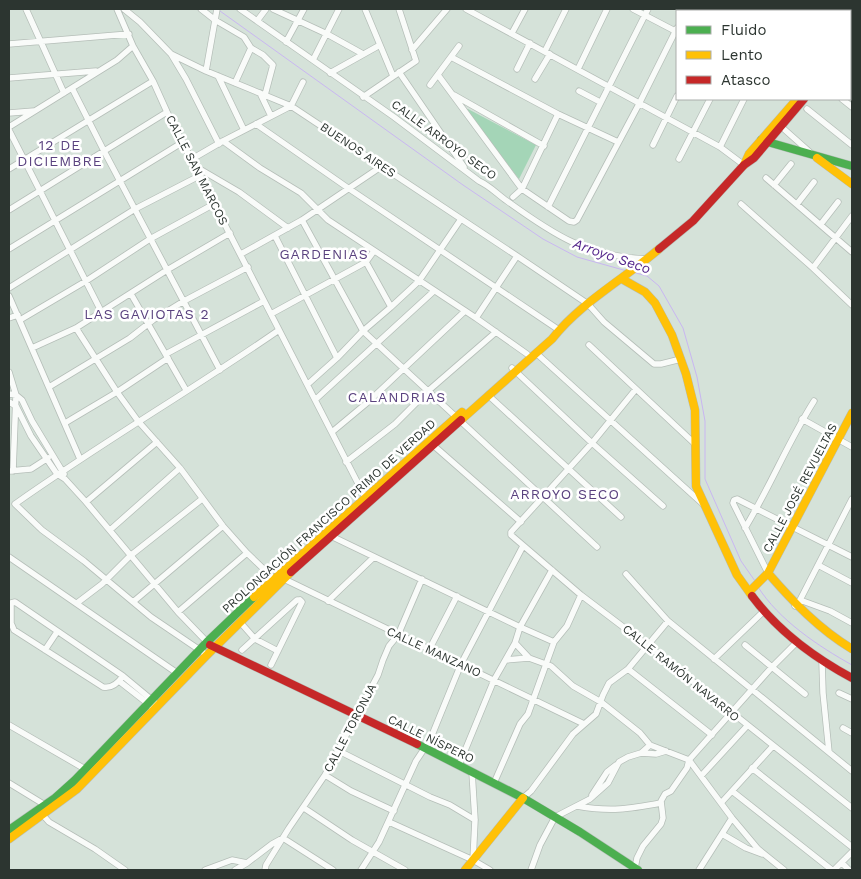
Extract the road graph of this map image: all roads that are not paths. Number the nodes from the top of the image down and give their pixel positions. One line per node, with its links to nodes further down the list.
1 (26, 9): 30 (street)
2 (117, 9): 28 (street, CALLE SAN MARCOS)
3 (124, 9): 40 (street, BUENOS AIRES)
4 (201, 9): 20 (street)
5 (240, 9): 24 (street, CALLE ARROYO SECO)
6 (266, 9): 24 (street)
7 (273, 9): 23 (street)
8 (304, 9): 23 (street)
9 (339, 9): 29 (street)
10 (365, 9): 34 (street)
11 (399, 9): 38 (street)
12 (447, 9): 38 (street)
13 (466, 9): 21 (street)
14 (484, 9): 21 (street)
15 (525, 9): 26 (street)
16 (566, 9): 39 (street)
17 (607, 9): 45 (street)
18 (633, 9): 22 (street)
19 (648, 9): 22 (street)
20 (216, 14): 37 (street); 47 (street)
21 (481, 16): 26 (street)
22 (645, 16): 25 (street); 60 (street)
23 (298, 20): 29 (street); 31 (street)
24 (257, 21): 31 (street, CALLE ARROYO SECO)
25 (676, 31)
26 (512, 33): 32 (street)
27 (676, 33): 73 (street)
28 (129, 34): 30 (street); 35 (street, CALLE SAN MARCOS)
29 (327, 34): 41 (street); 43 (street)
30 (41, 42): 33 (street); 50 (street)
31 (286, 42): 43 (street, CALLE ARROYO SECO)
32 (530, 43): 39 (street); 44 (street)
33 (9, 44)
34 (380, 45): 41 (street); 53 (street)
35 (133, 46): 46 (street); 56 (street, CALLE SAN MARCOS)
36 (459, 46): 42 (street)
37 (251, 48): 58 (street); 64 (street)
38 (412, 50): 48 (street)
39 (547, 52): 45 (street); 55 (street)
40 (171, 54): 47 (street, BUENOS AIRES); 91 (street)
41 (363, 54): 49 (street)
42 (451, 57): 51 (street); 79 (street)
43 (312, 60): 49 (street, CALLE ARROYO SECO)
44 (517, 69)
45 (578, 70): 60 (street)
46 (98, 71): 50 (street); 61 (street)
47 (206, 71): 52 (street, BUENOS AIRES)
48 (399, 72): 53 (street); 108 (street)
49 (330, 73): 66 (street, CALLE ARROYO SECO)
50 (56, 75): 54 (street); 63 (street)
51 (438, 75): 59 (street); 65 (street)
52 (218, 76): 58 (street, BUENOS AIRES); 86 (street)
53 (394, 76): 66 (street)
54 (9, 78)
55 (535, 79)
56 (153, 81): 77 (street, CALLE SAN MARCOS); 82 (street)
57 (303, 82): 74 (street)
58 (236, 83): 64 (street, BUENOS AIRES)
59 (430, 85)
60 (608, 87): 72 (street); 73 (street)
61 (72, 88): 63 (street); 82 (street)
62 (579, 91): 72 (street)
63 (64, 93): 76 (street)
64 (262, 94): 74 (street, BUENOS AIRES); 80 (street)
65 (452, 94): 95 (street); 116 (street)
66 (364, 97): 108 (street, CALLE ARROYO SECO)
67 (676, 98): 81 (street)
68 (710, 100): 88 (street)
69 (744, 100): 96 (street)
70 (796, 100): 89 (main road)
71 (803, 100): 89 (main road)
72 (600, 102): 84 (street)
73 (639, 104): 81 (street); 92 (street)
74 (291, 106): 80 (street); 104 (street, BUENOS AIRES)
75 (807, 108): 94 (street)
76 (35, 111): 78 (street); 85 (street)
77 (167, 112): 90 (street, CALLE SAN MARCOS); 97 (street)
78 (9, 113)
79 (558, 114): 84 (street); 95 (street)
80 (271, 116): 83 (street)
81 (667, 119): 88 (street); 93 (street)
82 (89, 121): 97 (street); 99 (street)
83 (256, 124): 86 (street); 115 (street)
84 (588, 127): 92 (street); 123 (street)
85 (9, 129): 99 (street)
86 (244, 130): 91 (street)
87 (786, 130): 98 (street)
88 (693, 133): 96 (street); 101 (street)
89 (765, 141): 98 (main road); 103 (main road)
90 (183, 142): 100 (street, CALLE SAN MARCOS); 111 (street)
91 (221, 142): 100 (street); 126 (street)
92 (618, 142): 123 (street)
93 (653, 145)
94 (852, 145)
95 (544, 146): 116 (street)
96 (720, 147): 103 (street)
97 (104, 151): 111 (street); 117 (street)
98 (813, 155): 105 (main road); 114 (main road)
99 (24, 159): 107 (street); 117 (street)
100 (192, 159): 106 (street, CALLE SAN MARCOS)
101 (679, 159)
102 (791, 164): 113 (street)
103 (744, 165): 147 (main road)
104 (382, 166): 115 (street); 128 (street, BUENOS AIRES)
105 (852, 166)
106 (197, 168): 109 (street, CALLE SAN MARCOS); 133 (street)
107 (9, 169)
108 (466, 170): 147 (street, CALLE ARROYO SECO)
109 (201, 175): 120 (street, CALLE SAN MARCOS); 125 (street)
110 (766, 178): 113 (street)
111 (120, 181): 125 (street); 130 (street)
112 (814, 182): 122 (street)
113 (774, 184): 122 (street)
114 (852, 184)
115 (348, 188): 126 (street); 141 (street)
116 (522, 189): 118 (street); 123 (street)
117 (40, 192): 124 (street); 130 (street)
118 (513, 197)
119 (838, 202): 132 (street)
120 (214, 204): 135 (street, CALLE SAN MARCOS); 138 (street)
121 (741, 204): 149 (street)
122 (797, 204): 132 (street)
123 (548, 207)
124 (9, 210)
125 (135, 210): 138 (street); 140 (street)
126 (317, 210): 129 (street); 142 (street)
127 (852, 216): 131 (street)
128 (462, 219): 141 (street); 145 (street, BUENOS AIRES)
129 (302, 220): 133 (street); 152 (street)
130 (55, 221): 139 (street); 140 (street)
131 (846, 223): 134 (street); 137 (street)
132 (821, 224): 137 (street)
133 (288, 228): 136 (street)
134 (852, 228)
135 (230, 233): 144 (street, CALLE SAN MARCOS); 150 (street)
136 (275, 236): 144 (street); 160 (street)
137 (835, 237): 143 (street); 149 (street)
138 (150, 240): 150 (street); 154 (street)
139 (9, 249)
140 (71, 250): 154 (street); 155 (street)
141 (440, 250): 153 (street); 156 (street)
142 (374, 251): 146 (street); 153 (street)
143 (852, 252)
144 (241, 254): 148 (street, CALLE SAN MARCOS)
145 (516, 256): 156 (street); 163 (street, BUENOS AIRES)
146 (366, 262): 152 (street); 165 (street)
147 (645, 262): 151 (main road, PROLONGACIÓN FRANCISCO PRIMO DE VERDAD)
148 (248, 267): 161 (street); 162 (street, CALLE SAN MARCOS)
149 (813, 268): 164 (street)
150 (168, 270): 158 (street); 161 (street)
151 (623, 278): 163 (main road, PROLONGACIÓN FRANCISCO PRIMO DE VERDAD); 186 (main road)
152 (335, 279): 160 (street); 176 (street)
153 (419, 281): 157 (street); 165 (street)
154 (86, 282): 167 (street); 169 (street)
155 (9, 288)
156 (496, 288): 171 (street); 175 (street)
157 (434, 291): 166 (street); 179 (street)
158 (132, 294): 167 (street); 172 (street)
159 (9, 296): 169 (street)
160 (304, 296): 168 (street); 185 (street)
161 (184, 301): 172 (street); 178 (street)
162 (264, 301): 168 (street, CALLE SAN MARCOS); 178 (street)
163 (588, 304): 175 (main road, PROLONGACIÓN FRANCISCO PRIMO DE VERDAD); 186 (street, BUENOS AIRES)
164 (852, 305)
165 (392, 308): 176 (street)
166 (465, 311): 171 (street); 188 (street)
167 (102, 313): 173 (street)
168 (271, 314): 174 (street, CALLE SAN MARCOS)
169 (19, 317): 170 (street); 181 (street)
170 (9, 318)
171 (476, 318): 177 (street)
172 (148, 325): 184 (street); 187 (street)
173 (76, 328): 181 (street); 187 (street)
174 (279, 330): 190 (street); 192 (street, CALLE SAN MARCOS)
175 (559, 330): 182 (main road, PROLONGACIÓN FRANCISCO PRIMO DE VERDAD); 183 (main road, PROLONGACIÓN FRANCISCO PRIMO DE VERDAD)
176 (362, 331): 179 (street); 185 (street)
177 (496, 332): 183 (street); 196 (street)
178 (201, 336): 184 (street); 190 (street)
179 (376, 344): 188 (street); 201 (street)
180 (589, 345): 194 (street)
181 (32, 348): 193 (street)
182 (536, 352): 189 (main road, PROLONGACIÓN FRANCISCO PRIMO DE VERDAD); 208 (street)
183 (527, 354): 189 (main road, PROLONGACIÓN FRANCISCO PRIMO DE VERDAD)
184 (167, 356): 195 (street); 197 (street)
185 (337, 358): 192 (street)
186 (681, 359): 215 (main road)
187 (96, 360): 193 (street); 197 (street)
188 (404, 368): 196 (street); 211 (street)
189 (513, 369): 200 (main road, PROLONGACIÓN FRANCISCO PRIMO DE VERDAD); 206 (main road, PROLONGACIÓN FRANCISCO PRIMO DE VERDAD); 214 (street)
190 (220, 370): 195 (street)
191 (9, 372): 199 (street)
192 (308, 384): 201 (street, CALLE SAN MARCOS)
193 (49, 387): 210 (street)
194 (636, 389): 208 (street); 215 (street)
195 (186, 390): 209 (street)
196 (428, 391): 206 (street); 221 (street)
197 (117, 392): 209 (street); 210 (street)
198 (9, 394): 199 (street)
199 (16, 395): 204 (street); 218 (street)
200 (488, 395): 206 (main road, PROLONGACIÓN FRANCISCO PRIMO DE VERDAD); 223 (street)
201 (316, 399): 211 (street, CALLE SAN MARCOS)
202 (814, 401): 207 (street)
203 (9, 402): 204 (street)
204 (16, 406): 219 (street); 224 (street)
205 (852, 413): 212 (main road, CALLE JOSÉ REVUELTAS)
206 (459, 418): 216 (main road, PROLONGACIÓN FRANCISCO PRIMO DE VERDAD); 226 (street); 229 (main road, PROLONGACIÓN FRANCISCO PRIMO DE VERDAD)
207 (802, 419): 212 (street); 234 (street)
208 (612, 420): 214 (street); 233 (street)
209 (138, 421): 213 (street); 220 (street)
210 (65, 423): 220 (street)
211 (332, 432): 221 (street, CALLE SAN MARCOS)
212 (838, 439): 217 (street); 238 (main road, CALLE JOSÉ REVUELTAS)
213 (157, 442): 222 (street); 230 (street)
214 (592, 443): 223 (street); 232 (street)
215 (696, 444): 233 (main road)
216 (433, 445): 229 (main road, PROLONGACIÓN FRANCISCO PRIMO DE VERDAD); 236 (street)
217 (852, 447)
218 (52, 454): 219 (street); 225 (street)
219 (46, 459): 224 (street); 225 (street)
220 (80, 459): 225 (street)
221 (346, 462): 229 (street, CALLE SAN MARCOS)
222 (180, 468): 227 (street); 240 (street)
223 (568, 469): 226 (street); 235 (street)
224 (11, 471)
225 (60, 472): 230 (street); 231 (street)
226 (543, 496): 236 (street); 244 (street)
227 (202, 499): 237 (street); 246 (street)
228 (852, 499): 243 (street)
229 (367, 500): 241 (main road, PROLONGACIÓN FRANCISCO PRIMO DE VERDAD); 256 (main road, PROLONGACIÓN FRANCISCO PRIMO DE VERDAD)
230 (86, 502): 240 (street)
231 (12, 504): 255 (street)
232 (663, 506)
233 (705, 506): 260 (main road)
234 (757, 508): 238 (street); 239 (street); 239 (street)
235 (621, 517)
236 (520, 522): 242 (street, CALLE RAMÓN NAVARRO)
237 (223, 526): 245 (street); 258 (street)
238 (792, 527): 243 (street); 253 (main road, CALLE JOSÉ REVUELTAS)
239 (744, 528): 253 (street)
240 (110, 530): 246 (street)
241 (331, 536): 248 (street); 257 (main road, PROLONGACIÓN FRANCISCO PRIMO DE VERDAD)
242 (523, 546): 251 (street, CALLE RAMÓN NAVARRO); 268 (street)
243 (828, 546): 249 (street); 250 (street)
244 (596, 547)
245 (247, 553): 256 (street); 270 (street)
246 (130, 556): 255 (street); 258 (street)
247 (9, 557): 267 (street)
248 (374, 557): 254 (street); 264 (street)
249 (852, 557)
250 (818, 565): 259 (street); 266 (street)
251 (552, 570): 261 (street, CALLE RAMÓN NAVARRO); 274 (street)
252 (626, 574): 271 (street)
253 (766, 575): 260 (main road, CALLE JOSÉ REVUELTAS); 266 (main road)
254 (422, 578): 262 (street); 276 (street, CALLE TORONJA)
255 (106, 579): 265 (street); 267 (street)
256 (274, 579): 278 (main road, PROLONGACIÓN FRANCISCO PRIMO DE VERDAD)
257 (284, 579): 264 (street, CALLE MANZANO); 272 (main road, PROLONGACIÓN FRANCISCO PRIMO DE VERDAD)
258 (155, 583): 265 (street); 270 (street)
259 (852, 583)
260 (752, 590): 269 (main road)
261 (582, 595): 279 (street); 282 (street, CALLE RAMÓN NAVARRO)
262 (457, 596): 268 (street); 288 (street)
263 (11, 600): 275 (street); 286 (street)
264 (328, 601): 276 (street, CALLE MANZANO)
265 (133, 602): 290 (street)
266 (797, 602): 273 (street); 285 (main road)
267 (77, 603): 300 (street)
268 (489, 611): 274 (street); 295 (street)
269 (764, 611): 280 (main road); 292 (street)
270 (178, 612): 278 (street)
271 (668, 621): 282 (street); 292 (street)
272 (240, 622): 277 (street); 284 (main road, PROLONGACIÓN FRANCISCO PRIMO DE VERDAD)
273 (852, 623)
274 (520, 627): 279 (street); 281 (street)
275 (57, 632): 286 (street); 301 (street)
276 (398, 635): 288 (street, CALLE MANZANO); 312 (street, CALLE TORONJA)
277 (255, 639): 287 (street); 289 (street); 289 (street)
278 (207, 642): 284 (main road, CALLE NÍSPERO); 290 (main road, PROLONGACIÓN FRANCISCO PRIMO DE VERDAD)
279 (554, 642): 296 (street)
280 (797, 642): 294 (main road); 298 (street)
281 (515, 643): 291 (street); 293 (street)
282 (647, 645): 299 (street); 311 (street, CALLE RAMÓN NAVARRO)
283 (745, 645): 298 (street)
284 (214, 648): 290 (main road, PROLONGACIÓN FRANCISCO PRIMO DE VERDAD); 312 (main road, CALLE NÍSPERO)
285 (852, 649)
286 (45, 650): 301 (street)
287 (242, 650)
288 (429, 650): 295 (street, CALLE MANZANO)
289 (278, 651): 297 (street)
290 (203, 653): 300 (main road); 310 (main road)
291 (529, 658): 293 (street); 296 (street)
292 (714, 659): 304 (street)
293 (506, 660): 303 (street)
294 (822, 662): 302 (main road); 324 (street)
295 (461, 664): 303 (street, CALLE MANZANO); 321 (street)
296 (547, 664): 307 (street); 309 (street)
297 (271, 665)
298 (772, 667): 304 (street); 306 (street)
299 (628, 669): 309 (street); 318 (street)
300 (177, 673): 310 (main road)
301 (121, 678): 310 (street)
302 (852, 678)
303 (494, 680): 307 (street, CALLE MANZANO); 327 (street)
304 (751, 691): 311 (street); 324 (street)
305 (839, 693): 308 (street)
306 (805, 694)
307 (534, 700): 313 (street, CALLE MANZANO); 335 (street)
308 (852, 700)
309 (601, 702): 313 (street); 319 (street)
310 (153, 704): 329 (main road); 344 (main road)
311 (732, 713): 315 (street, CALLE RAMÓN NAVARRO); 318 (street)
312 (356, 716): 321 (main road, CALLE NÍSPERO); 322 (street, CALLE TORONJA)
313 (584, 724): 338 (street)
314 (9, 725): 329 (street)
315 (747, 726): 320 (street, CALLE RAMÓN NAVARRO); 333 (street)
316 (843, 728): 317 (street)
317 (852, 733)
318 (712, 735): 326 (street)
319 (650, 745): 323 (street); 325 (street)
320 (773, 746): 328 (street); 343 (street, CALLE RAMÓN NAVARRO)
321 (425, 748): 327 (main road, CALLE NÍSPERO); 336 (street)
322 (337, 750): 332 (street, CALLE TORONJA); 336 (street)
323 (666, 751): 325 (street); 326 (street)
324 (829, 752): 330 (street)
325 (641, 753): 341 (street)
326 (689, 760): 333 (street); 339 (street)
327 (459, 765): 331 (main road, CALLE NÍSPERO)
328 (752, 768): 337 (street); 354 (street)
329 (85, 769): 344 (main road)
330 (852, 771)
331 (472, 772): 335 (main road, CALLE NÍSPERO); 348 (street)
332 (325, 775): 342 (street, CALLE TORONJA); 345 (street)
333 (701, 776): 340 (street)
334 (9, 783): 344 (street)
335 (494, 783): 338 (main road, CALLE NÍSPERO)
336 (406, 785): 345 (street); 348 (street)
337 (732, 791): 340 (street); 374 (street)
338 (523, 798): 346 (main road, CALLE NÍSPERO); 358 (main road)
339 (661, 803): 341 (street); 361 (street)
340 (721, 803): 347 (street)
341 (577, 806): 346 (street)
342 (304, 808): 352 (street, CALLE TORONJA); 355 (street)
343 (852, 808)
344 (42, 810): 350 (main road); 353 (main road); 362 (street)
345 (394, 811): 349 (street)
346 (555, 817): 361 (main road, CALLE NÍSPERO); 371 (street)
347 (732, 818): 351 (street); 357 (street)
348 (475, 820): 358 (street)
349 (389, 822): 355 (street); 358 (street)
350 (9, 830)
351 (722, 834): 357 (street); 372 (street)
352 (283, 838): 359 (street); 365 (street, CALLE TORONJA); 366 (street)
353 (9, 839)
354 (852, 847)
355 (372, 852): 367 (street); 368 (street)
356 (852, 852): 360 (street)
357 (763, 854): 373 (street)
358 (473, 860): 369 (main road); 370 (street)
359 (247, 863): 363 (street); 364 (street)
360 (842, 864): 374 (street); 375 (street)
361 (636, 869)
362 (124, 870)
363 (205, 870)
364 (234, 870)
365 (265, 870)
366 (333, 870)
367 (361, 870)
368 (405, 870)
369 (465, 870)
370 (490, 870)
371 (531, 870)
372 (699, 870)
373 (784, 870)
374 (833, 870)
375 (849, 870)

